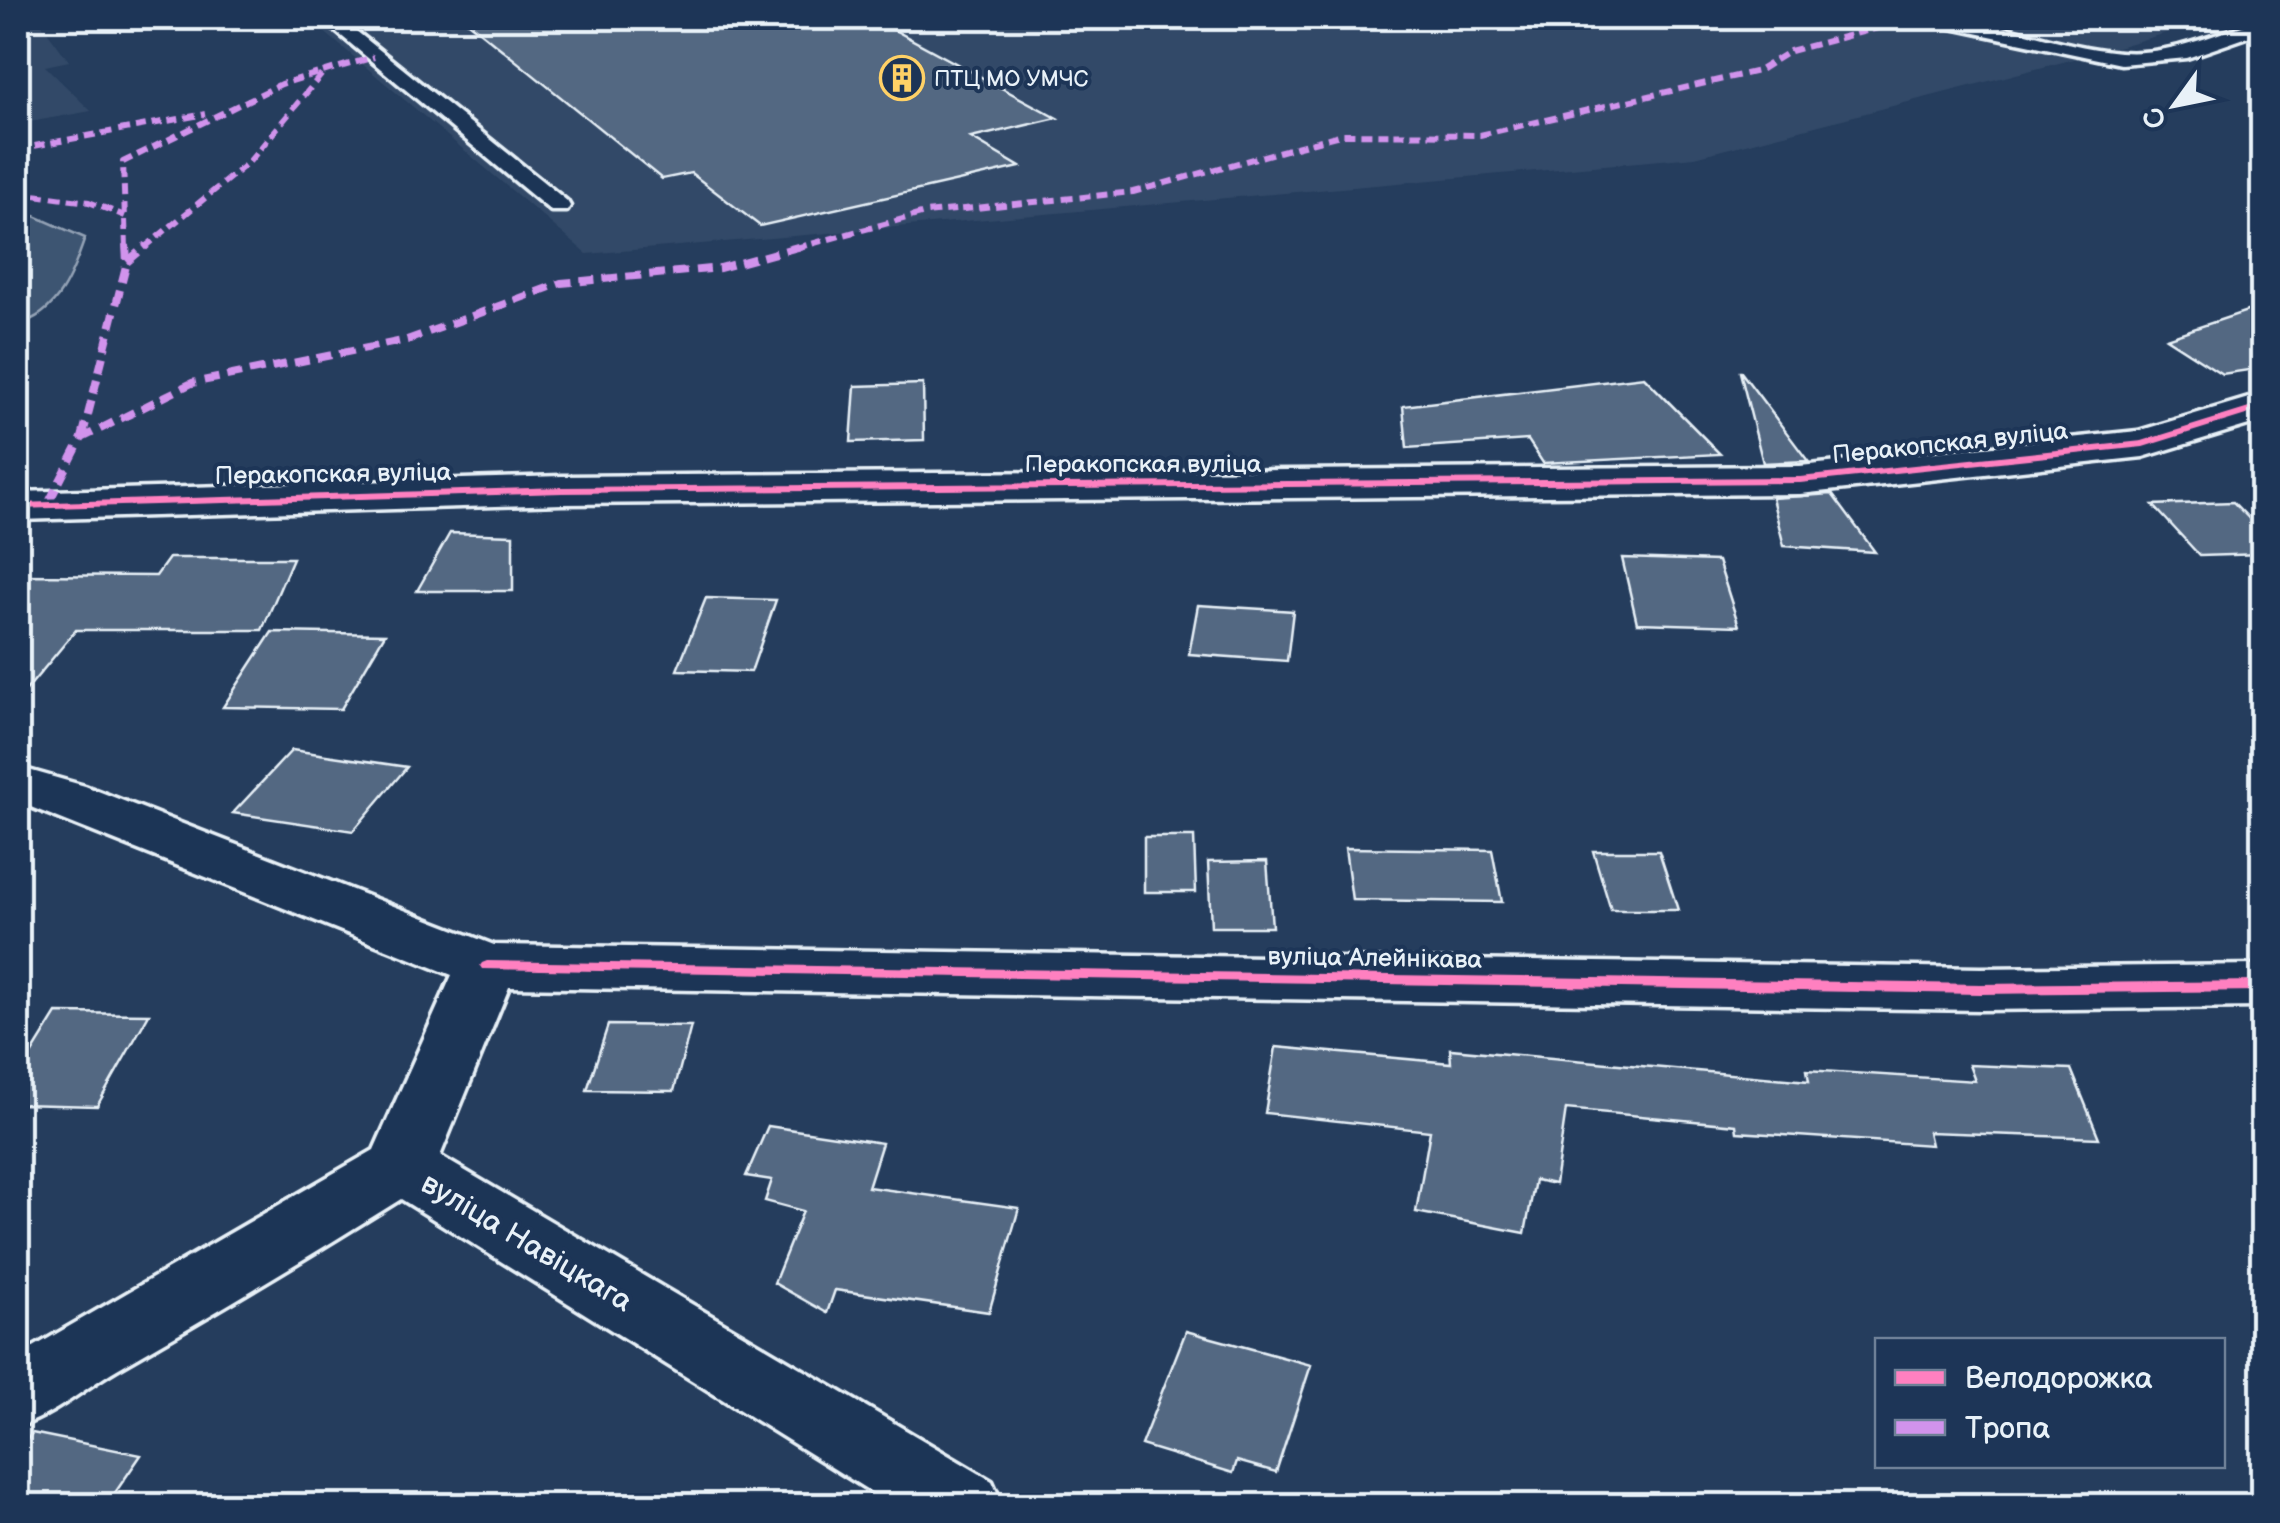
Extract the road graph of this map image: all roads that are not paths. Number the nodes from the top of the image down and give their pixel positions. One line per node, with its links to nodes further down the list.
1 (329, 18): 4 (lane)
2 (1933, 18): 3 (lane)
3 (2262, 26)
4 (559, 206)
5 (2262, 407): 6 (street, Перакопская вуліца)
6 (18, 506)
7 (18, 784): 8 (street)
8 (486, 966): 9 (street, вуліца Алейнікава); 10 (street, вуліца Навіцкага)
9 (2262, 986)
10 (400, 1166): 11 (street); 12 (street, вуліца Навіцкага)
11 (18, 1395)
12 (963, 1506)

